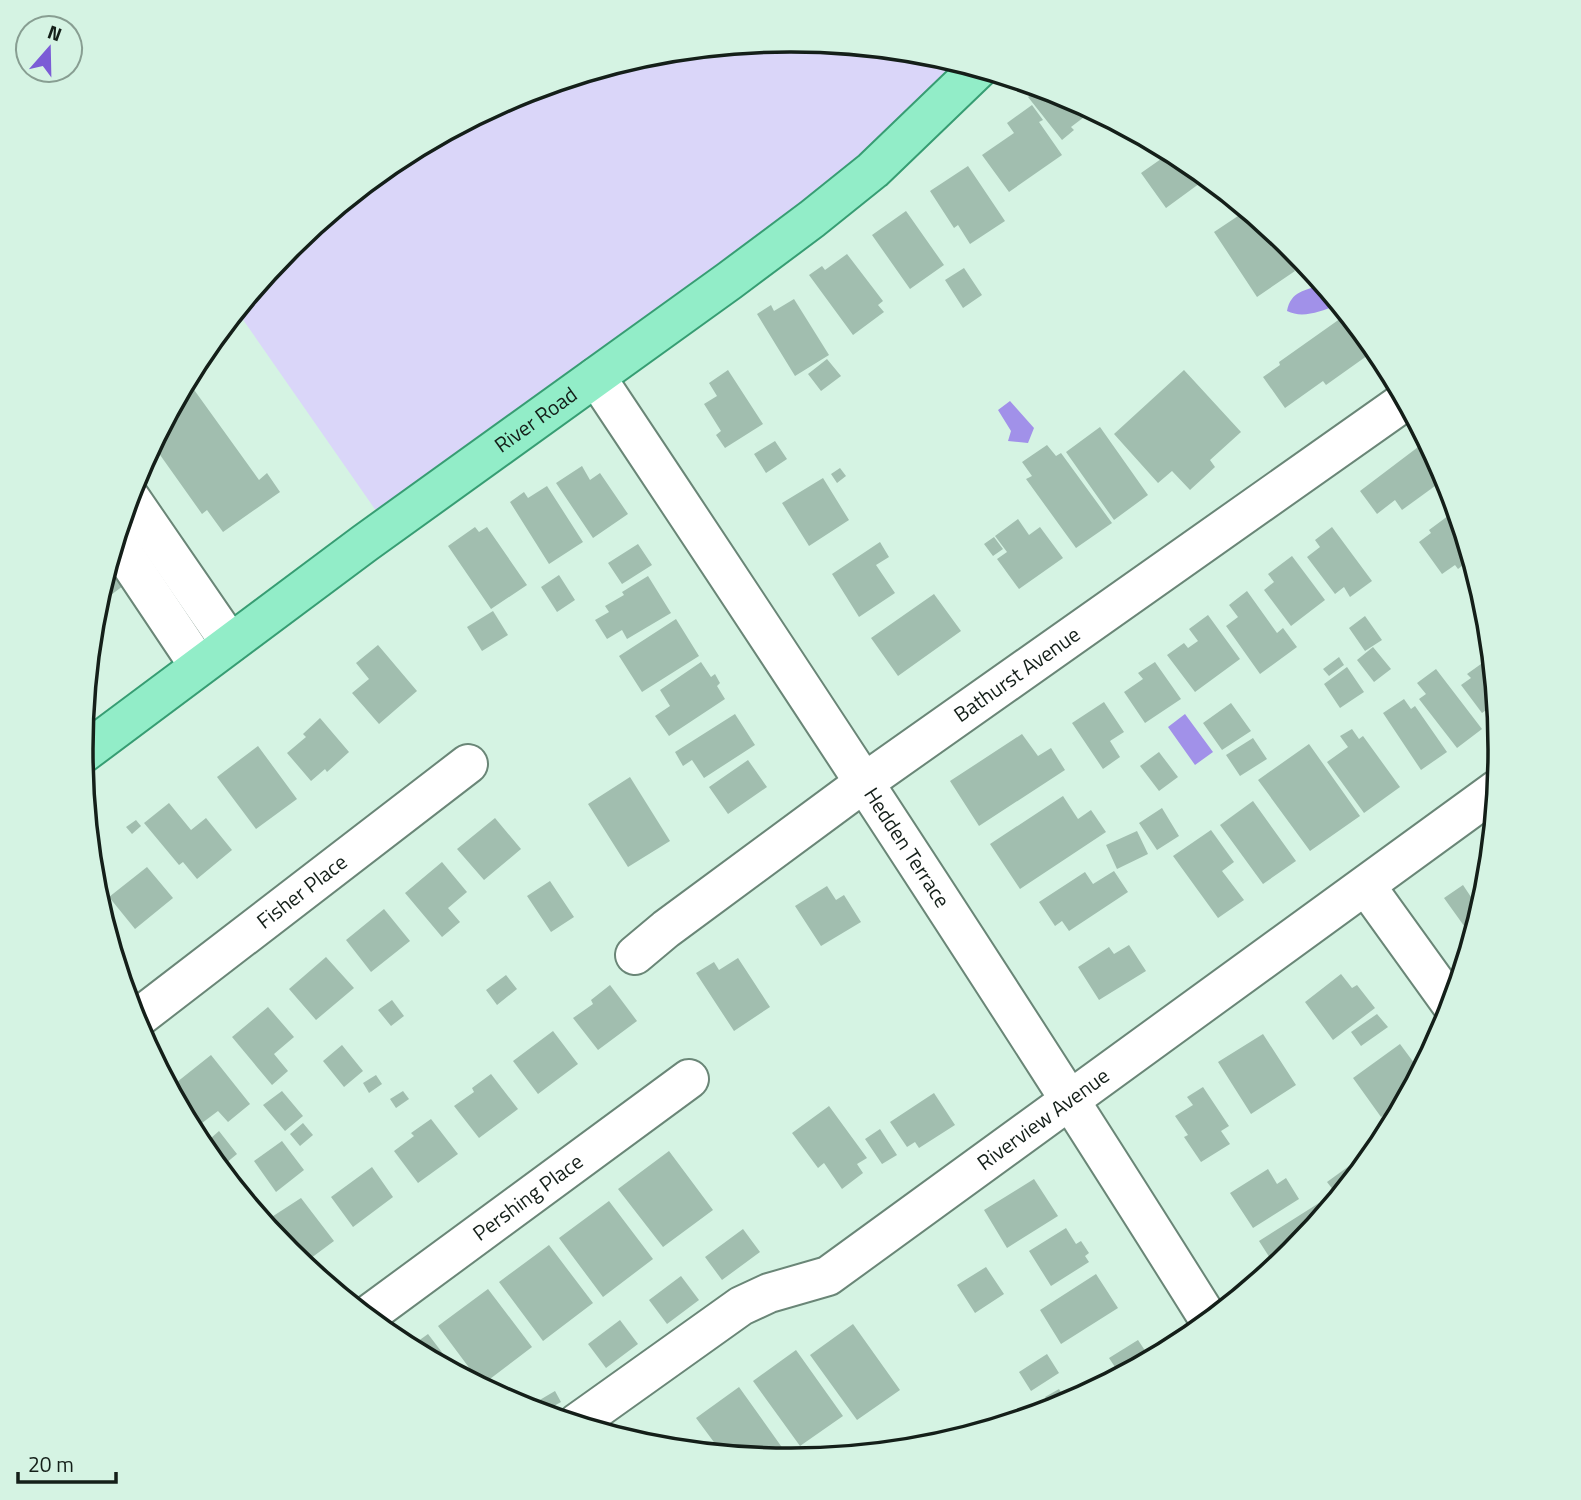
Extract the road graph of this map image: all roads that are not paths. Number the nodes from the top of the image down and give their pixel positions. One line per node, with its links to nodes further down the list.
1 (971, 76): 2 (main road, River Road)
2 (596, 377): 6 (main road, River Road); 10 (street, Hedden Terrace)
3 (1398, 406): 10 (street, Bathurst Avenue)
4 (137, 507): 6 (street)
5 (122, 551): 7 (street)
6 (230, 643): 7 (main road, River Road)
7 (199, 666): 8 (main road, River Road)
8 (93, 746)
9 (468, 764): 15 (street, Fisher Place)
10 (865, 782): 13 (street, Bathurst Avenue); 17 (street, Hedden Terrace)
11 (1487, 797): 12 (street, Riverview Avenue)
12 (1366, 886): 14 (street); 17 (street, Riverview Avenue)
13 (635, 955)
14 (1444, 994)
15 (144, 1013)
16 (689, 1079): 18 (street, Pershing Place)
17 (1071, 1100): 19 (street, Hedden Terrace); 20 (street, Riverview Avenue)
18 (375, 1310)
19 (1204, 1311)
20 (586, 1416)

